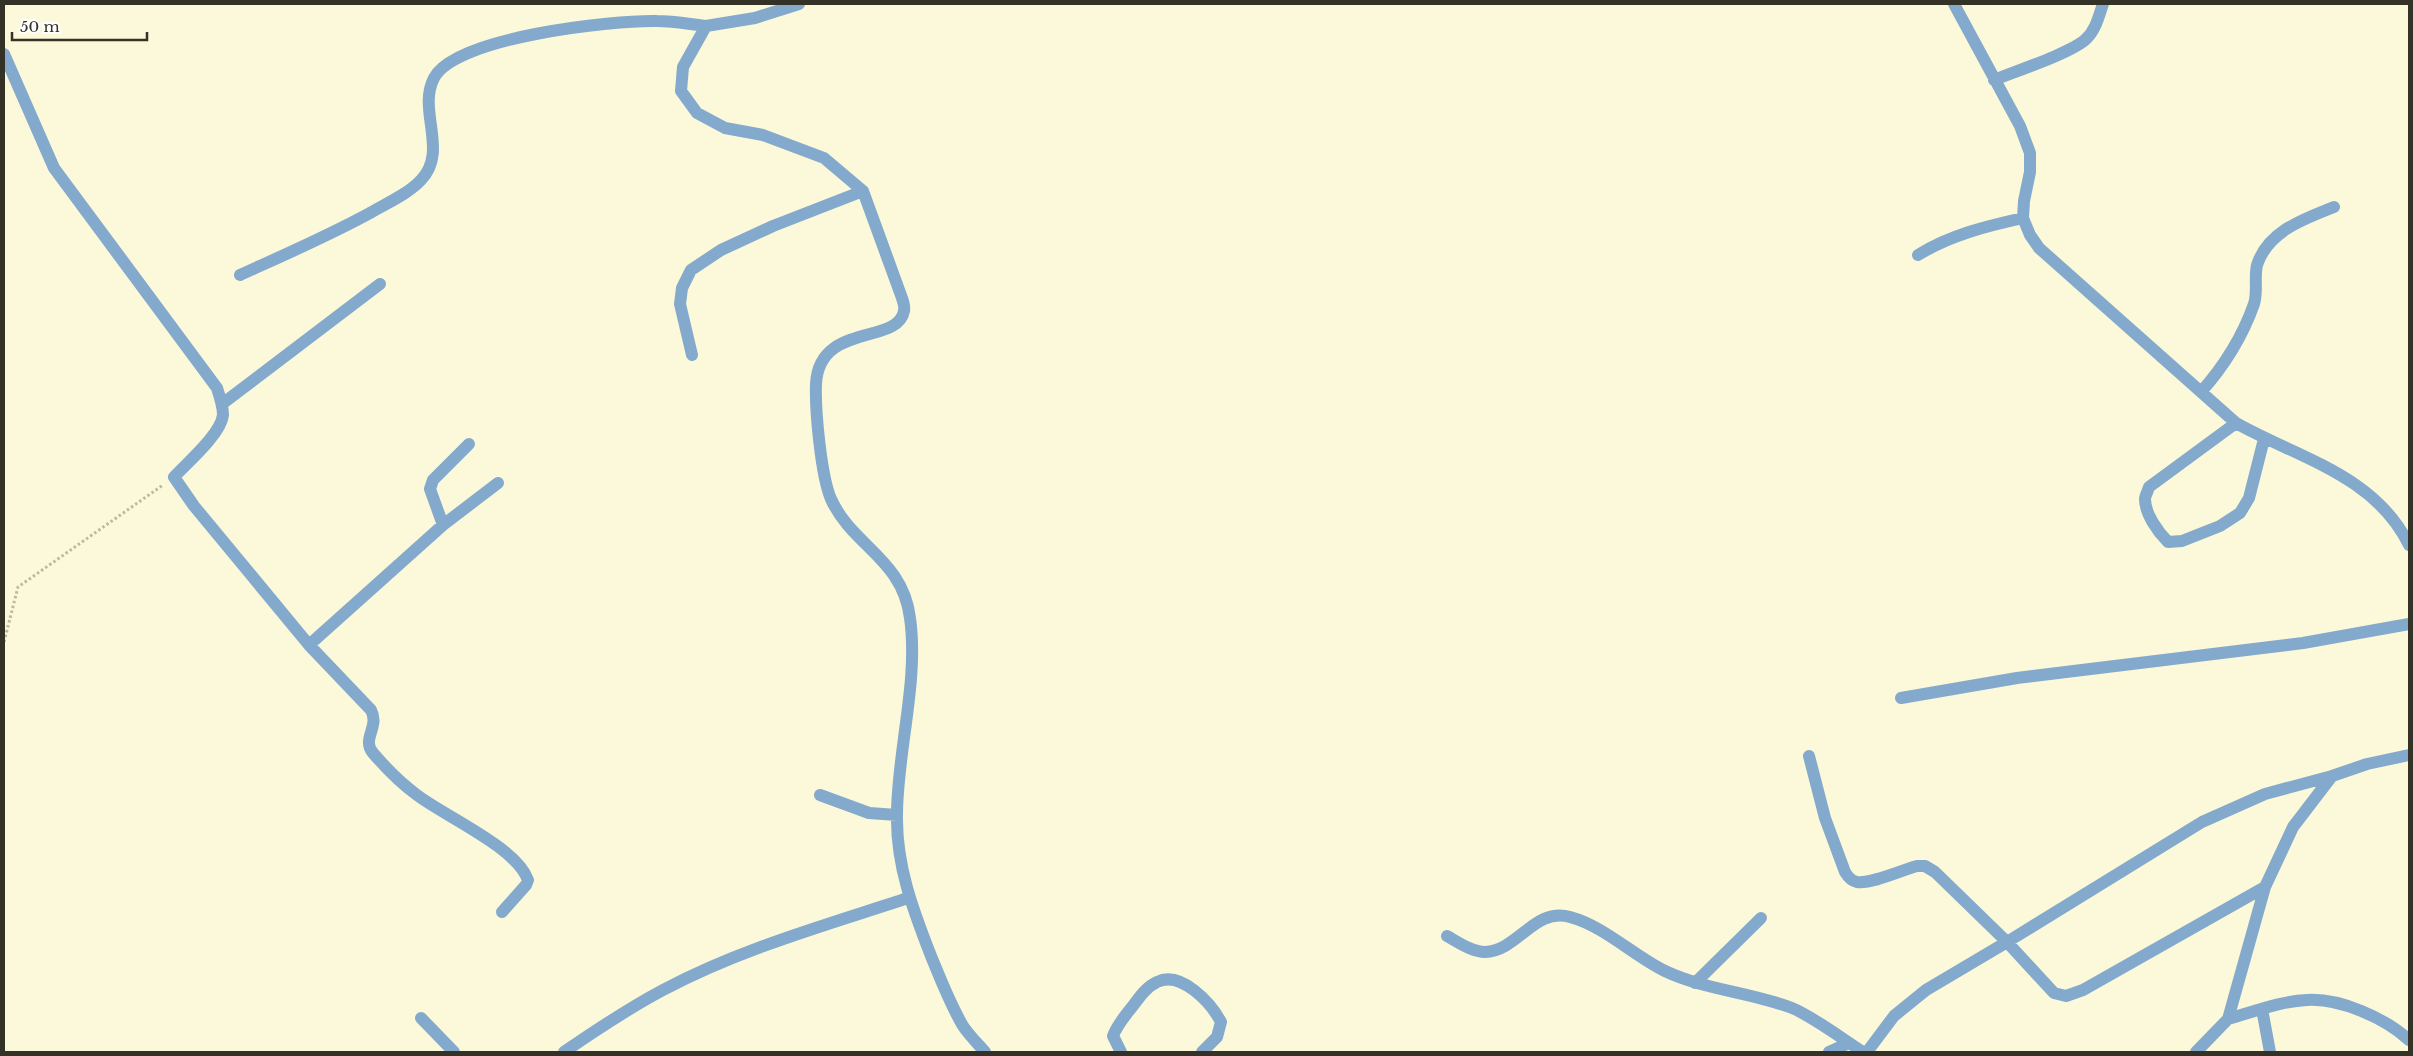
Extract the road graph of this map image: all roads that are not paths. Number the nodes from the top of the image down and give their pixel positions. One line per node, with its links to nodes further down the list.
1 (799, 4): 4 (street)
2 (1954, 4): 6 (street)
3 (2103, 4): 6 (street)
4 (706, 26): 7 (street); 11 (street)
5 (4, 54): 15 (street)
6 (1994, 80): 9 (street)
7 (863, 191): 13 (street); 29 (street)
8 (2334, 207): 14 (street)
9 (2023, 218): 10 (street); 14 (street)
10 (1918, 255)
11 (240, 275)
12 (380, 284): 15 (street)
13 (692, 355)
14 (2201, 392): 16 (street)
15 (222, 404): 23 (street)
16 (2236, 424): 17 (street); 17 (street)
17 (2264, 439): 21 (street)
18 (469, 444): 20 (street)
19 (498, 483): 20 (street)
20 (443, 525): 23 (street)
21 (2409, 545)
22 (2409, 624): 24 (street)
23 (309, 645): 32 (street)
24 (1901, 698)
25 (2409, 755): 27 (street)
26 (1809, 756): 35 (street)
27 (2332, 776): 30 (street); 35 (street)
28 (820, 795): 29 (street)
29 (897, 815): 31 (street)
30 (2264, 887): 35 (street); 39 (street)
31 (908, 898): 43 (street); 44 (street)
32 (502, 912)
33 (1761, 918): 36 (street)
34 (1447, 936): 36 (street)
35 (2007, 942): 49 (street)
36 (1695, 983): 41 (street)
37 (2262, 1009): 39 (street); 40 (street); 51 (street)
38 (421, 1018): 42 (street)
39 (2228, 1019): 50 (street)
40 (2409, 1040)
41 (1849, 1043): 47 (street); 48 (street)
42 (454, 1052)
43 (564, 1052)
44 (985, 1052)
45 (1121, 1052): 46 (street)
46 (1202, 1052)
47 (1829, 1052)
48 (1863, 1052)
49 (1867, 1052)
50 (2196, 1052)
51 (2270, 1052)

